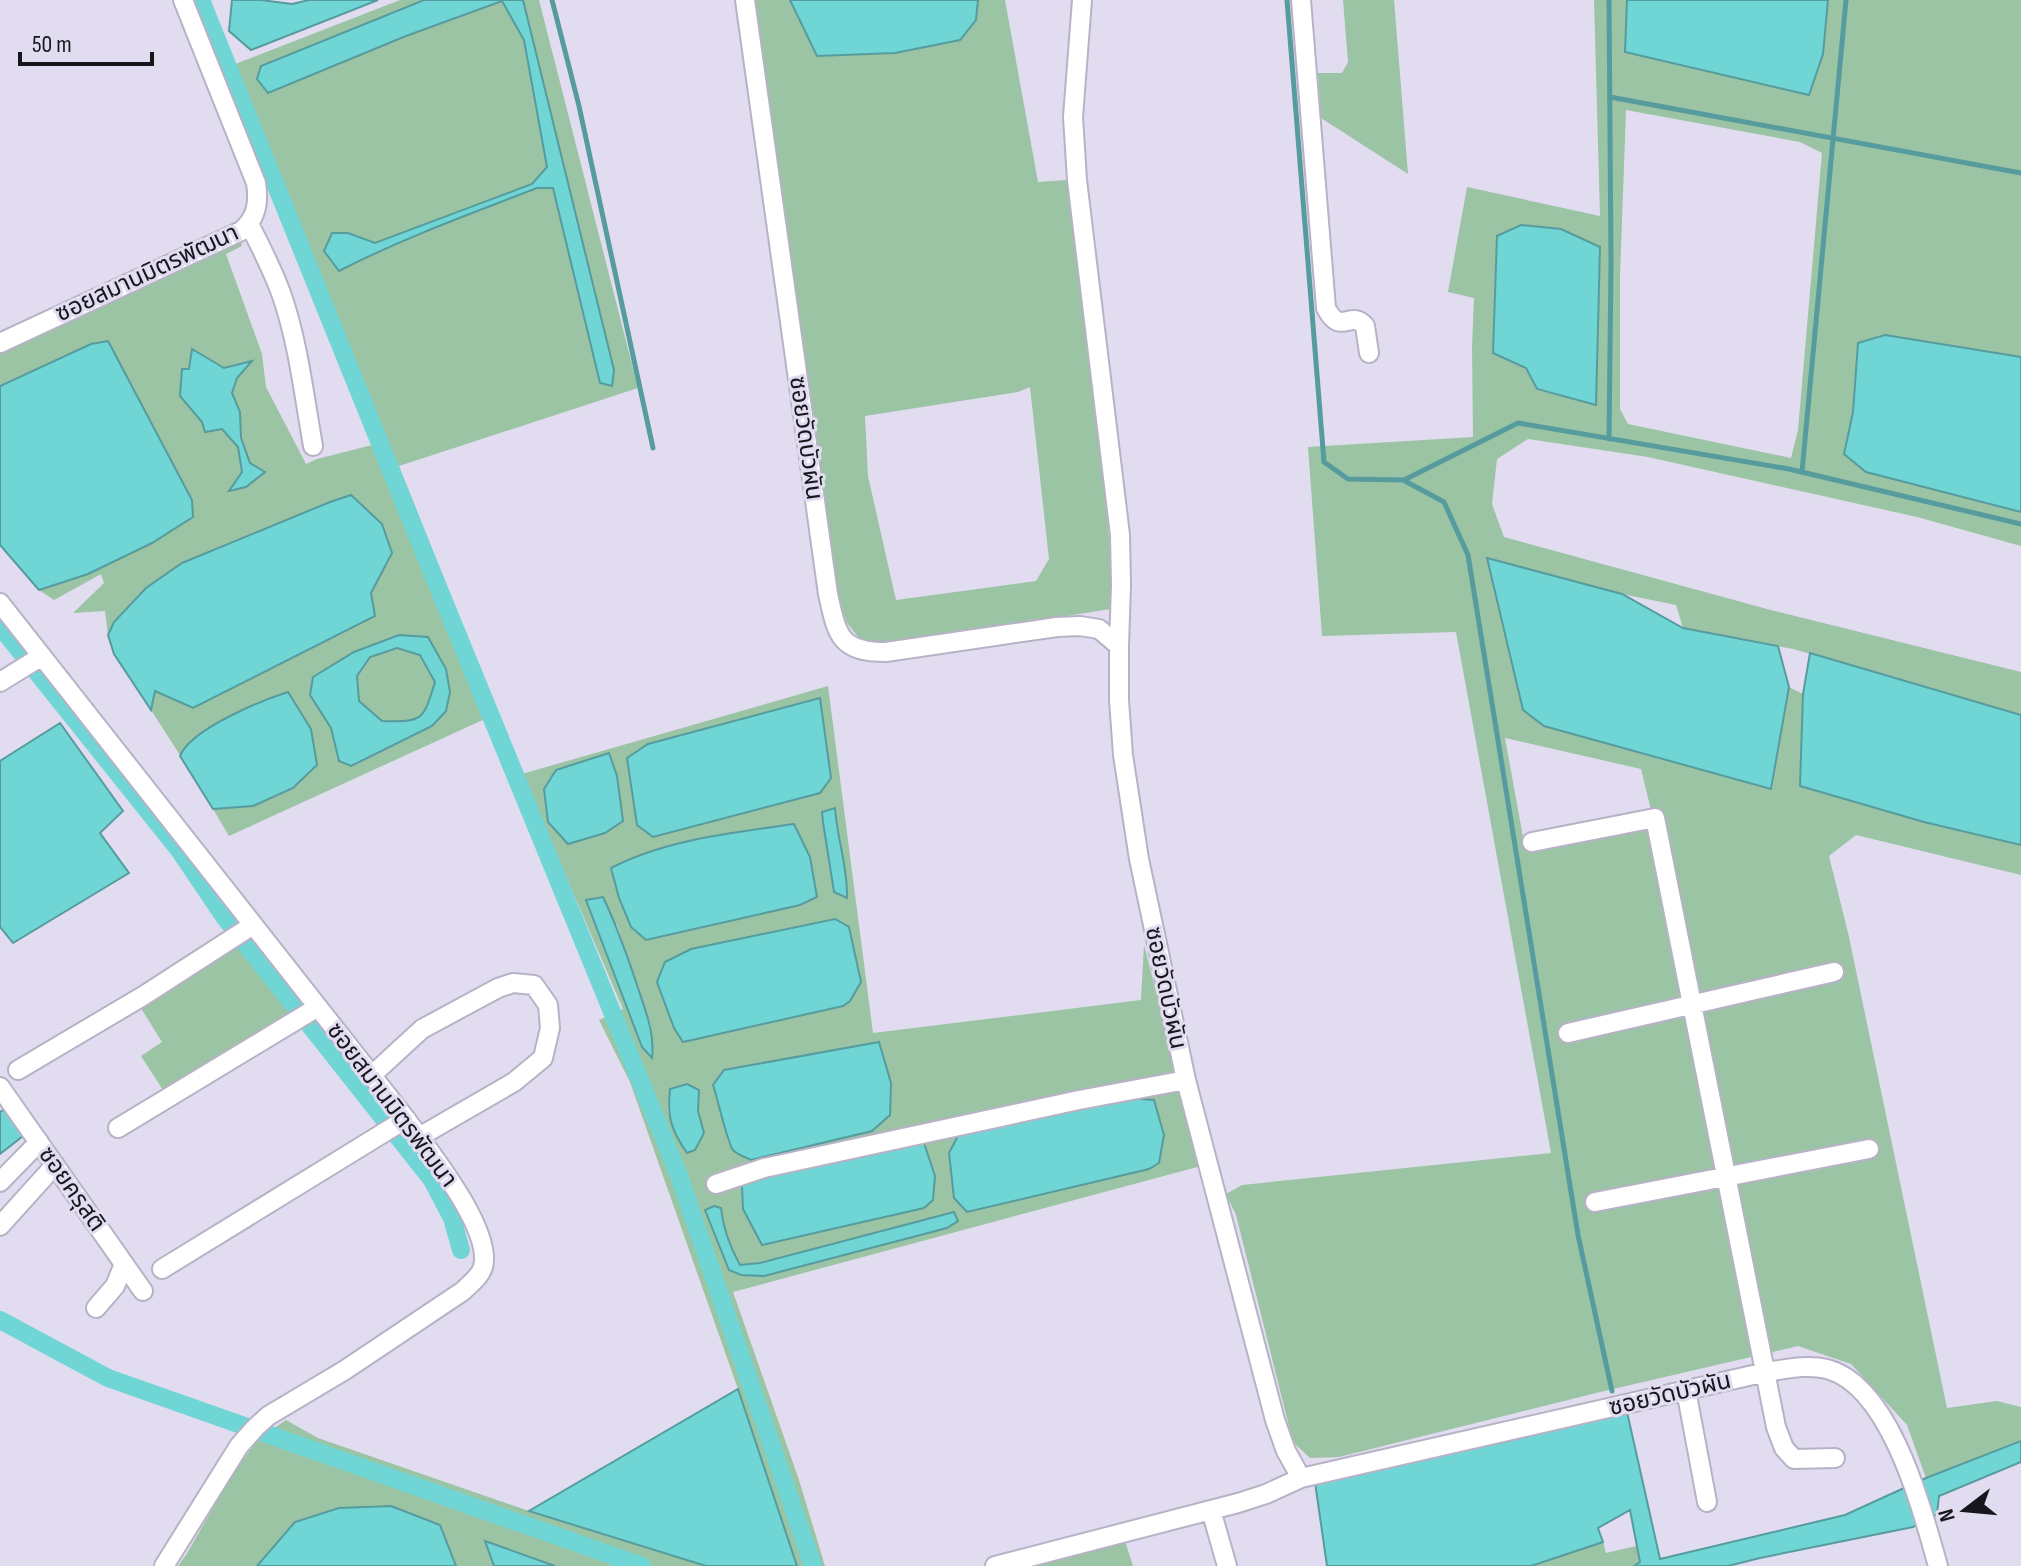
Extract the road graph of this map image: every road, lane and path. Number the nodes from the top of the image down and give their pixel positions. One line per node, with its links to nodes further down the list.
1 (183, 0): 5 (street, ซอยสมานมิตรพัฒนา)
2 (745, 0): 10 (street, ซอยวัดบัวผัน)
3 (1082, 0): 10 (street)
4 (1301, 0): 7 (street)
5 (249, 224): 6 (street, ซอยสมานมิตรพัฒนา); 8 (street)
6 (0, 343)
7 (1369, 353)
8 (313, 446)
9 (0, 603): 11 (street, ซอยสมานมิตรพัฒนา)
10 (1119, 646): 21 (street, ซอยวัดบัวผัน)
11 (42, 656): 12 (street); 14 (street, ซอยสมานมิตรพัฒนา)
12 (0, 682)
13 (1532, 842): 16 (street)
14 (253, 925): 17 (street, ซอยสมานมิตรพัฒนา); 19 (street)
15 (1834, 972): 16 (street)
16 (1693, 1005): 18 (street); 29 (street)
17 (318, 1007): 20 (street, ซอยสมานมิตรพัฒนา); 24 (street)
18 (1568, 1033)
19 (18, 1070)
20 (372, 1075): 23 (street, ซอยสมานมิตรพัฒนา); 25 (street)
21 (1186, 1080): 31 (street); 41 (street, ซอยวัดบัวผัน)
22 (0, 1087): 26 (street, ซอยครุสติ)
23 (406, 1119): 25 (street, ซอยสมานมิตรพัฒนา); 35 (street)
24 (118, 1128)
25 (419, 1137): 44 (street, ซอยสมานมิตรพัฒนา)
26 (39, 1142): 28 (street, ซอยครุสติ); 30 (street)
27 (1869, 1149): 29 (street)
28 (55, 1165): 33 (street); 34 (street, ซอยครุสติ)
29 (1727, 1176): 32 (street); 38 (street)
30 (0, 1182)
31 (716, 1184)
32 (1595, 1202)
33 (0, 1226)
34 (124, 1264): 36 (street, ซอยครุสติ); 37 (street)
35 (162, 1269)
36 (143, 1291)
37 (96, 1308)
38 (1766, 1372): 39 (street, ซอยวัดบัวผัน); 40 (street); 47 (street, ซอยวัดบัวผัน)
39 (1686, 1390): 41 (street, ซอยวัดบัวผัน); 42 (street)
40 (1835, 1458)
41 (1301, 1478): 43 (street)
42 (1707, 1502)
43 (1211, 1510): 45 (street); 46 (street)
44 (164, 1566)
45 (995, 1566)
46 (1227, 1566)
47 (1938, 1566)

